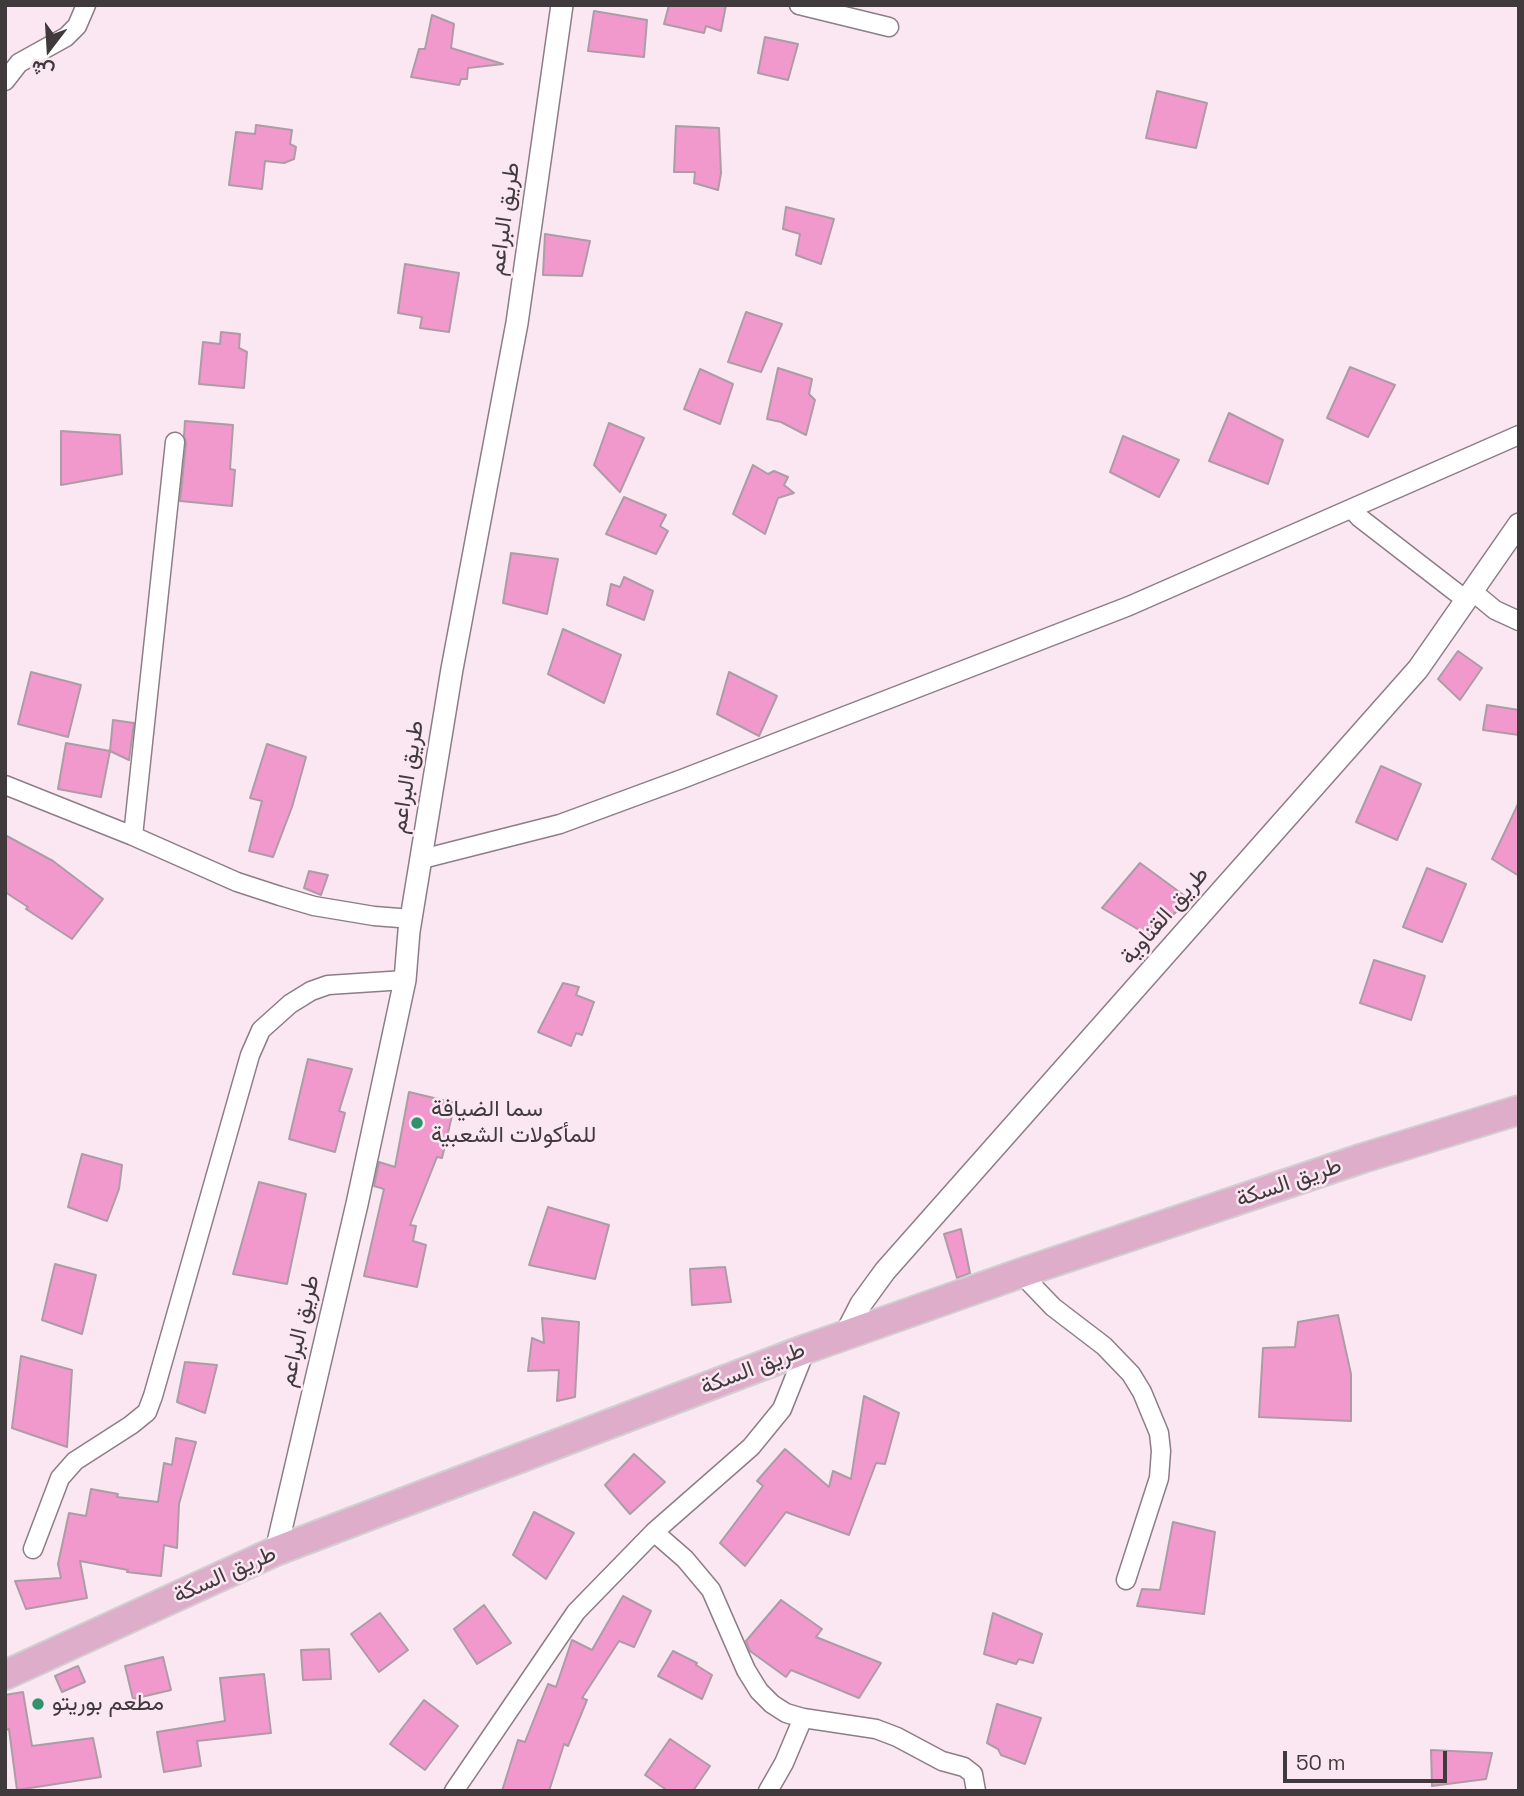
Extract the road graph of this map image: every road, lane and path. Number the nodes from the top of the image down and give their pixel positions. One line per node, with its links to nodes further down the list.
1 (86, 5): 5 (street)
2 (562, 5): 14 (street, طريق البراعم)
3 (800, 5): 4 (street)
4 (889, 27)
5 (5, 81)
6 (1519, 435): 8 (street)
7 (175, 442): 13 (street)
8 (1352, 509): 10 (street); 14 (street)
9 (1519, 524): 10 (street, طريق القناوية)
10 (1469, 596): 11 (street); 19 (street, طريق القناوية)
11 (1519, 621)
12 (5, 785): 13 (street)
13 (133, 836): 15 (street)
14 (422, 859): 15 (street, طريق البراعم)
15 (412, 919): 16 (street, طريق البراعم)
16 (405, 980): 22 (street); 23 (street, طريق البراعم)
17 (1519, 1110): 18 (main road, طريق السكة)
18 (1024, 1272): 19 (main road, طريق السكة); 24 (street)
19 (844, 1337): 20 (main road, طريق السكة)
20 (807, 1349): 21 (street); 23 (main road, طريق السكة)
21 (654, 1532): 26 (street); 27 (street)
22 (33, 1549)
23 (276, 1552): 25 (main road, طريق السكة)
24 (1126, 1580)
25 (5, 1675)
26 (803, 1718): 28 (street); 29 (street)
27 (454, 1791)
28 (768, 1791)
29 (976, 1791)

